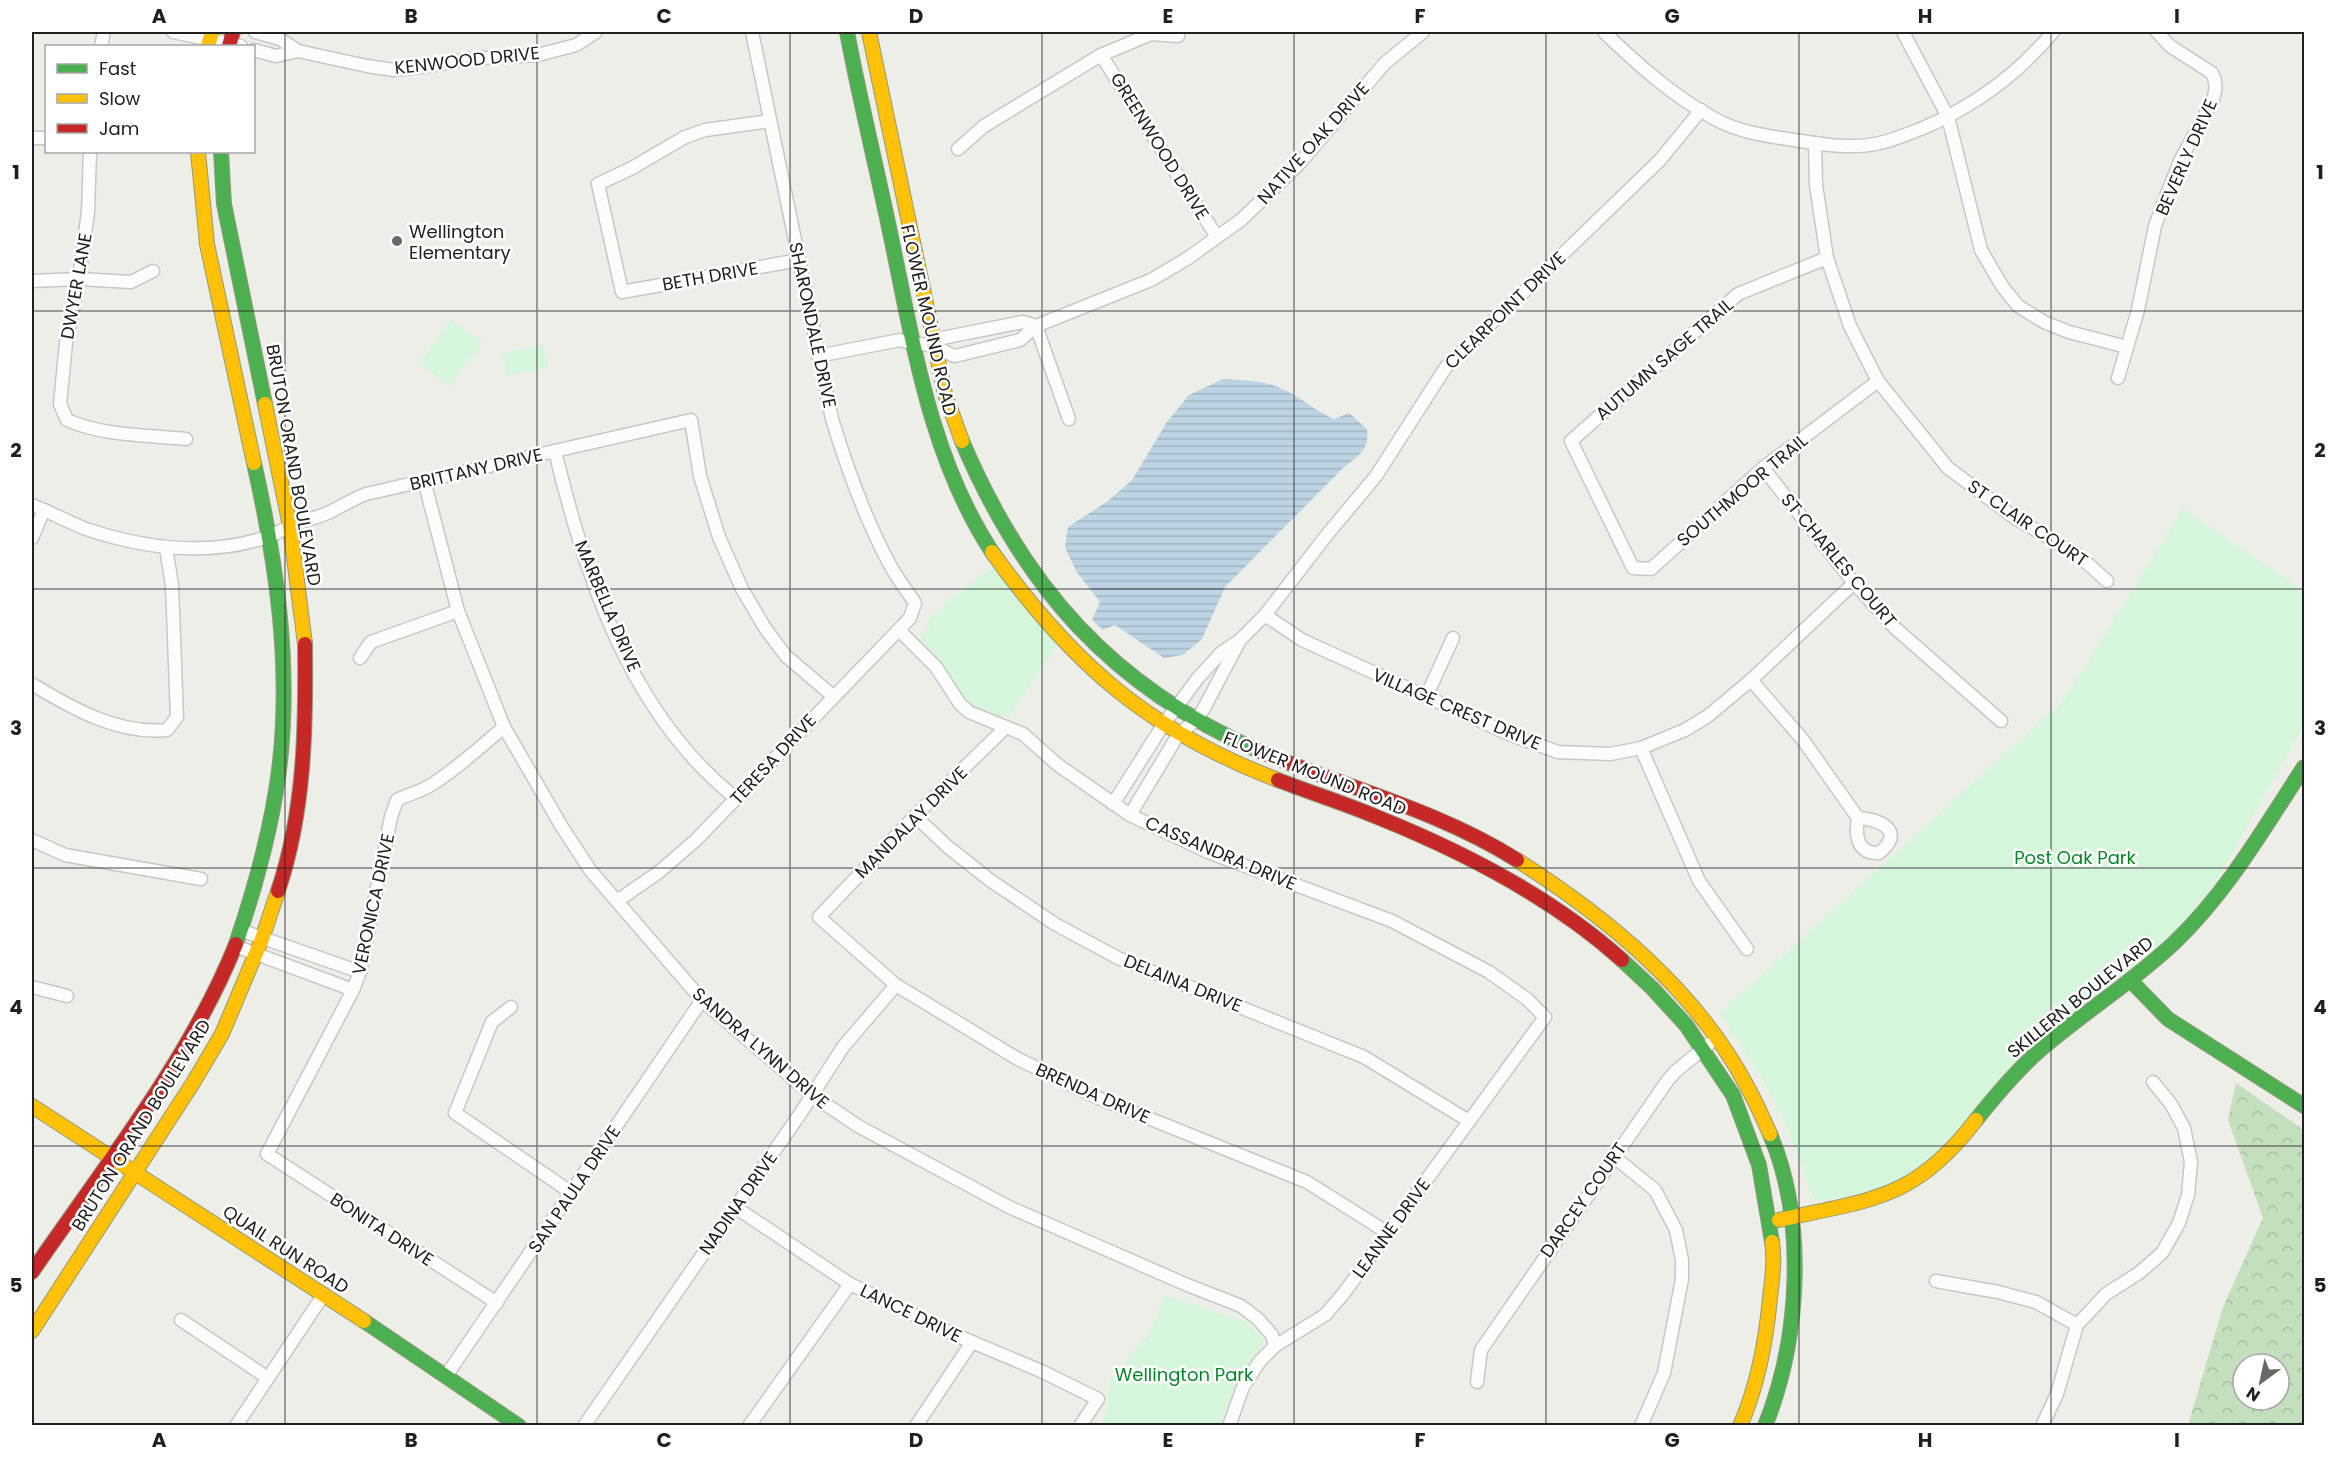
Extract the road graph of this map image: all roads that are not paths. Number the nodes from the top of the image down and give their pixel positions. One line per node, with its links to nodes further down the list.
1 (173, 32): 13 (street)
2 (255, 32): 16 (street, KENWOOD DRIVE)
3 (596, 32): 16 (street, KENWOOD DRIVE)
4 (752, 32): 20 (street, SHARONDALE DRIVE)
5 (847, 32): 33 (main road, FLOWER MOUND ROAD)
6 (869, 32): 34 (main road, FLOWER MOUND ROAD)
7 (1423, 32): 26 (street, NATIVE OAK DRIVE)
8 (1604, 32): 18 (street)
9 (1903, 32): 19 (street)
10 (2053, 32): 19 (street)
11 (2157, 32): 35 (street, BEVERLY DRIVE)
12 (1178, 36): 17 (street)
13 (210, 39): 14 (street)
14 (233, 42)
15 (255, 50): 16 (street, KENWOOD DRIVE)
16 (298, 51)
17 (1101, 55): 22 (street); 26 (street, GREENWOOD DRIVE)
18 (1701, 110): 21 (street); 55 (street, CLEARPOINT DRIVE)
19 (1948, 117): 21 (street); 35 (street)
20 (770, 121): 28 (street, SHARONDALE DRIVE); 28 (street, BETH DRIVE)
21 (1815, 143): 27 (street, ST CLAIR COURT)
22 (958, 149)
23 (90, 153): 30 (street, DWYER LANE)
24 (198, 153): 47 (main road, BRUTON ORAND BOULEVARD)
25 (221, 153): 46 (main road, BRUTON ORAND BOULEVARD)
26 (1217, 237): 32 (street, NATIVE OAK DRIVE)
27 (1827, 258): 38 (street, ST CLAIR COURT); 50 (street, AUTUMN SAGE TRAIL)
28 (799, 260): 36 (street, SHARONDALE DRIVE)
29 (153, 271): 30 (street)
30 (79, 279): 31 (street); 40 (street, DWYER LANE)
31 (32, 281)
32 (1036, 326): 34 (street, NATIVE OAK DRIVE); 34 (street, NATIVE OAK DRIVE); 39 (street)
33 (912, 345): 34 (street, NATIVE OAK DRIVE); 36 (street, NATIVE OAK DRIVE); 67 (main road, FLOWER MOUND ROAD)
34 (934, 346): 64 (main road, FLOWER MOUND ROAD)
35 (2127, 347): 37 (street, BEVERLY DRIVE)
36 (818, 356): 53 (street, SHARONDALE DRIVE)
37 (2118, 378)
38 (1878, 381): 42 (street, SOUTHMOOR TRAIL); 51 (street, ST CLAIR COURT)
39 (1069, 419)
40 (186, 439)
41 (555, 451): 43 (street, BRITTANY DRIVE); 62 (street, BRITTANY DRIVE); 73 (street, MARBELLA DRIVE)
42 (1763, 468): 50 (street, SOUTHMOOR TRAIL); 52 (street, ST CHARLES COURT)
43 (424, 480): 46 (street, BRITTANY DRIVE); 54 (street, SANDRA LYNN DRIVE)
44 (32, 505): 45 (street, BRITTANY DRIVE)
45 (44, 510): 48 (street); 49 (street, BRITTANY DRIVE)
46 (290, 526): 47 (street, BRITTANY DRIVE); 83 (main road, BRUTON ORAND BOULEVARD)
47 (268, 537): 49 (street, BRITTANY DRIVE); 82 (main road, BRUTON ORAND BOULEVARD)
48 (32, 538)
49 (166, 548): 61 (street)
50 (1633, 568)
51 (2107, 581)
52 (1854, 583): 60 (street, VILLAGE CREST DRIVE); 66 (street, ST CHARLES COURT)
53 (915, 603): 56 (street, TERESA DRIVE)
54 (458, 611): 59 (street); 68 (street, SANDRA LYNN DRIVE)
55 (1265, 615): 58 (street, CLEARPOINT DRIVE); 63 (street, VILLAGE CREST DRIVE)
56 (899, 630): 62 (street, TERESA DRIVE); 69 (street, CASSANDRA DRIVE)
57 (1454, 638): 63 (street)
58 (1240, 640): 64 (street, CLEARPOINT DRIVE); 65 (street, CLEARPOINT DRIVE)
59 (360, 658)
60 (1751, 680): 71 (street, VILLAGE CREST DRIVE); 77 (street)
61 (32, 684)
62 (833, 696): 73 (street, TERESA DRIVE)
63 (1426, 697): 71 (street, VILLAGE CREST DRIVE)
64 (1175, 708): 65 (main road, FLOWER MOUND ROAD); 67 (street, CLEARPOINT DRIVE)
65 (1195, 721): 70 (street, CLEARPOINT DRIVE); 96 (main road, FLOWER MOUND ROAD)
66 (2001, 721)
67 (1163, 725): 70 (main road, FLOWER MOUND ROAD); 74 (street, CLEARPOINT DRIVE)
68 (504, 727): 80 (street, SANDRA LYNN DRIVE); 87 (street, VERONICA DRIVE)
69 (1005, 728): 74 (street, CASSANDRA DRIVE); 76 (street, MANDALAY DRIVE)
70 (1178, 735): 75 (street, CLEARPOINT DRIVE); 97 (main road, FLOWER MOUND ROAD)
71 (1641, 748): 85 (street)
72 (2304, 766): 88 (main road, SKILLERN BOULEVARD)
73 (736, 799): 80 (street, TERESA DRIVE)
74 (1113, 804): 75 (street, CASSANDRA DRIVE)
75 (1130, 815): 95 (street, CASSANDRA DRIVE)
76 (915, 816): 81 (street, MANDALAY DRIVE); 102 (street, DELAINA DRIVE)
77 (1858, 818)
78 (32, 840): 79 (street)
79 (201, 879)
80 (617, 901): 93 (street, SANDRA LYNN DRIVE)
81 (819, 917): 89 (street, BRENDA DRIVE)
82 (240, 930): 83 (street); 84 (main road, BRUTON ORAND BOULEVARD)
83 (262, 939): 86 (main road, BRUTON ORAND BOULEVARD); 87 (street)
84 (235, 946): 86 (street); 104 (main road, BRUTON ORAND BOULEVARD)
85 (1747, 949)
86 (256, 953): 91 (street); 106 (main road, BRUTON ORAND BOULEVARD)
87 (360, 972): 91 (street, VERONICA DRIVE)
88 (2130, 980): 101 (main road); 109 (main road, SKILLERN BOULEVARD)
89 (896, 985): 99 (street, NADINA DRIVE); 111 (street, BRENDA DRIVE)
90 (32, 987): 92 (street)
91 (353, 990): 103 (street, VERONICA DRIVE)
92 (67, 996)
93 (702, 1000): 99 (street, SANDRA LYNN DRIVE); 107 (street, SAN PAULA DRIVE)
94 (511, 1007): 107 (street)
95 (1545, 1017): 102 (street, LEANNE DRIVE)
96 (1719, 1038): 97 (street, DARCEY COURT); 109 (main road, FLOWER MOUND ROAD)
97 (1704, 1047): 105 (street, DARCEY COURT); 110 (main road, FLOWER MOUND ROAD)
98 (2153, 1082): 118 (street)
99 (812, 1095): 108 (street, NADINA DRIVE); 121 (street, SANDRA LYNN DRIVE)
100 (32, 1106): 104 (main road, QUAIL RUN ROAD)
101 (2304, 1106)
102 (1469, 1121): 111 (street, LEANNE DRIVE)
103 (267, 1154): 116 (street, BONITA DRIVE)
104 (110, 1156): 106 (main road, QUAIL RUN ROAD); 112 (main road, BRUTON ORAND BOULEVARD)
105 (1613, 1156): 124 (street, DARCEY COURT); 132 (street)
106 (134, 1172): 115 (main road, QUAIL RUN ROAD); 119 (main road, BRUTON ORAND BOULEVARD)
107 (572, 1193): 116 (street, SAN PAULA DRIVE)
108 (735, 1207): 114 (street, LANCE DRIVE); 127 (street, NADINA DRIVE)
109 (1790, 1217): 110 (main road, SKILLERN BOULEVARD); 134 (main road, FLOWER MOUND ROAD)
110 (1769, 1222): 133 (main road, FLOWER MOUND ROAD)
111 (1388, 1233): 121 (street, LEANNE DRIVE)
112 (32, 1272)
113 (1936, 1281): 118 (street)
114 (850, 1284): 120 (street, LANCE DRIVE); 128 (street)
115 (324, 1294): 122 (main road, QUAIL RUN ROAD); 123 (street)
116 (496, 1303): 122 (street, SAN PAULA DRIVE)
117 (181, 1320): 123 (street)
118 (2077, 1325): 135 (street)
119 (32, 1331)
120 (972, 1342): 129 (street); 130 (street, LANCE DRIVE)
121 (1275, 1346): 131 (street, LEANNE DRIVE)
122 (446, 1376): 126 (main road, QUAIL RUN ROAD)
123 (268, 1378): 125 (street)
124 (1477, 1382)
125 (236, 1425)
126 (519, 1425)
127 (584, 1425)
128 (749, 1425)
129 (915, 1425)
130 (1080, 1425)
131 (1229, 1425)
132 (1641, 1425)
133 (1740, 1425)
134 (1765, 1425)
135 (2042, 1425)

